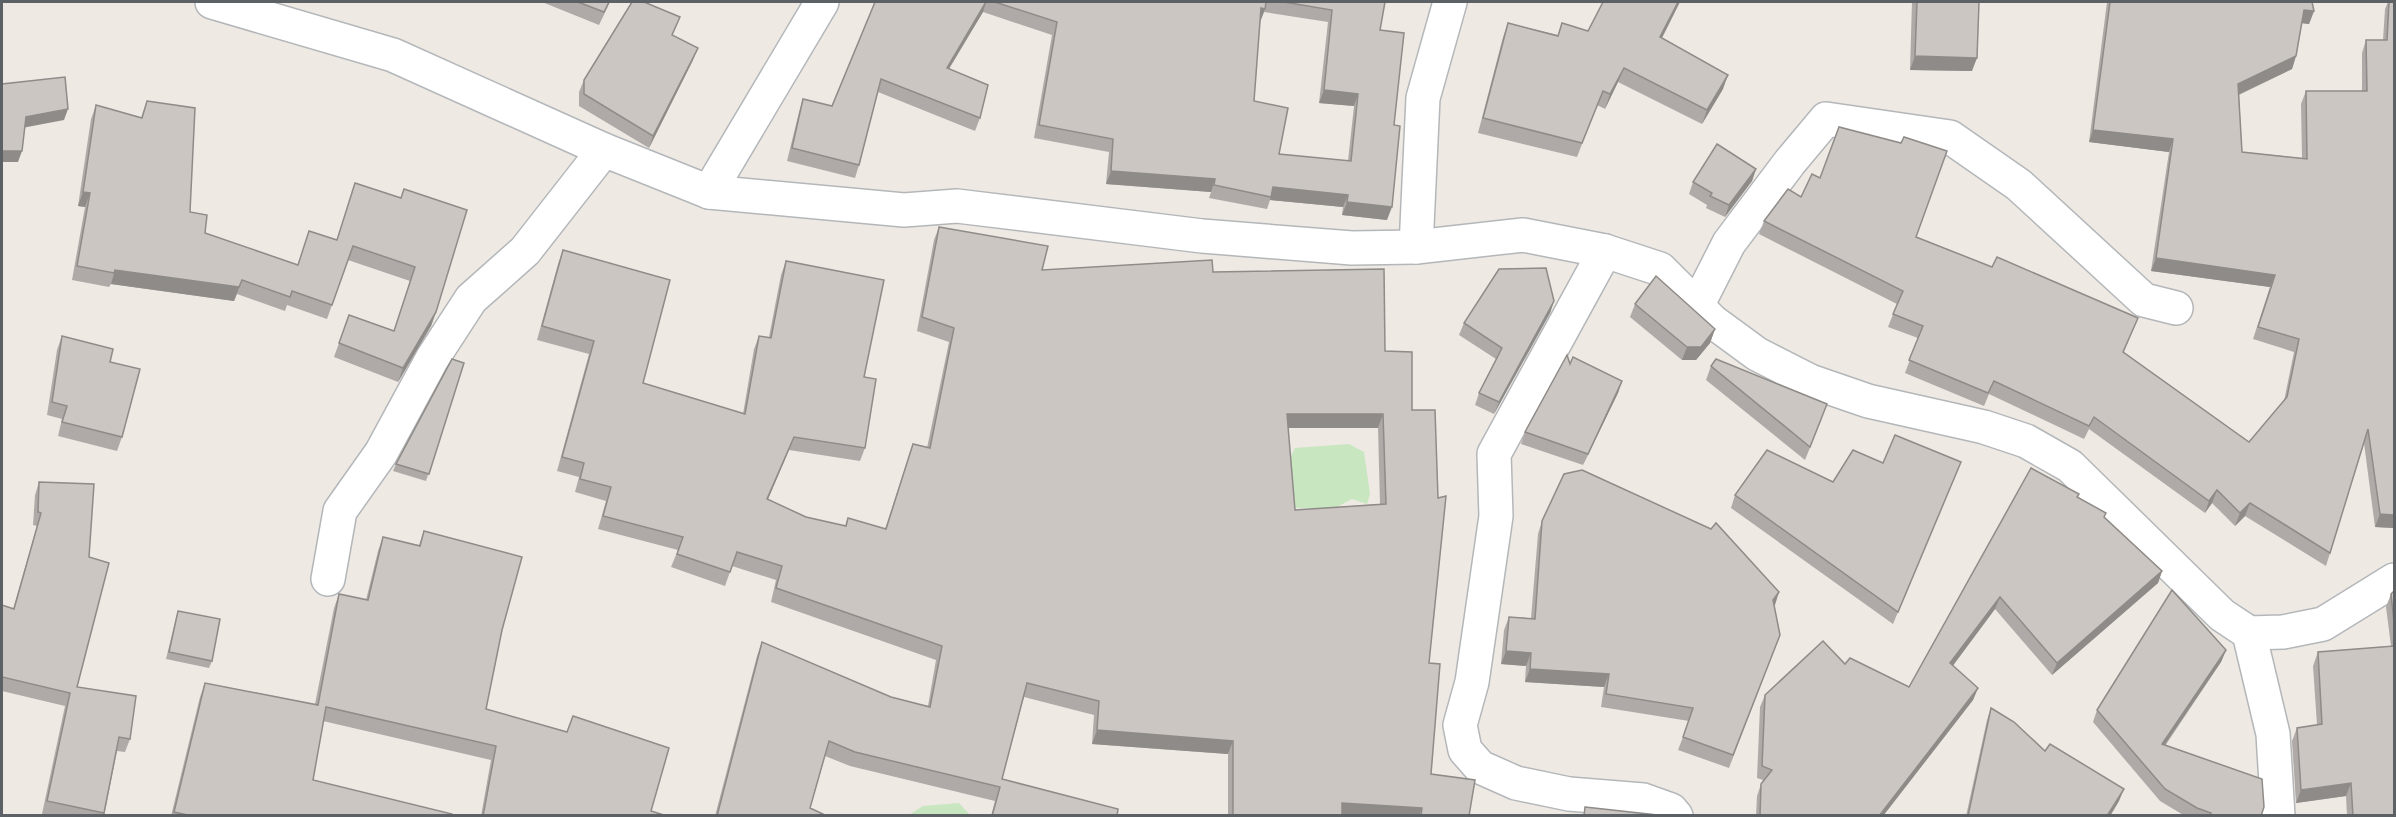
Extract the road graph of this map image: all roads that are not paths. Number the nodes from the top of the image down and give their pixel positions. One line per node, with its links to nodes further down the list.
1 (212, 2): 4 (street)
2 (822, 2): 5 (street)
3 (1450, 2): 6 (street)
4 (604, 150): 5 (street); 10 (street)
5 (709, 192): 6 (street)
6 (1416, 247): 7 (street)
7 (1605, 251): 8 (street); 13 (street)
8 (1697, 306): 9 (street); 12 (street)
9 (2176, 308)
10 (328, 579)
11 (2394, 580): 12 (street)
12 (2249, 633): 14 (street)
13 (1676, 816)
14 (2277, 816)

